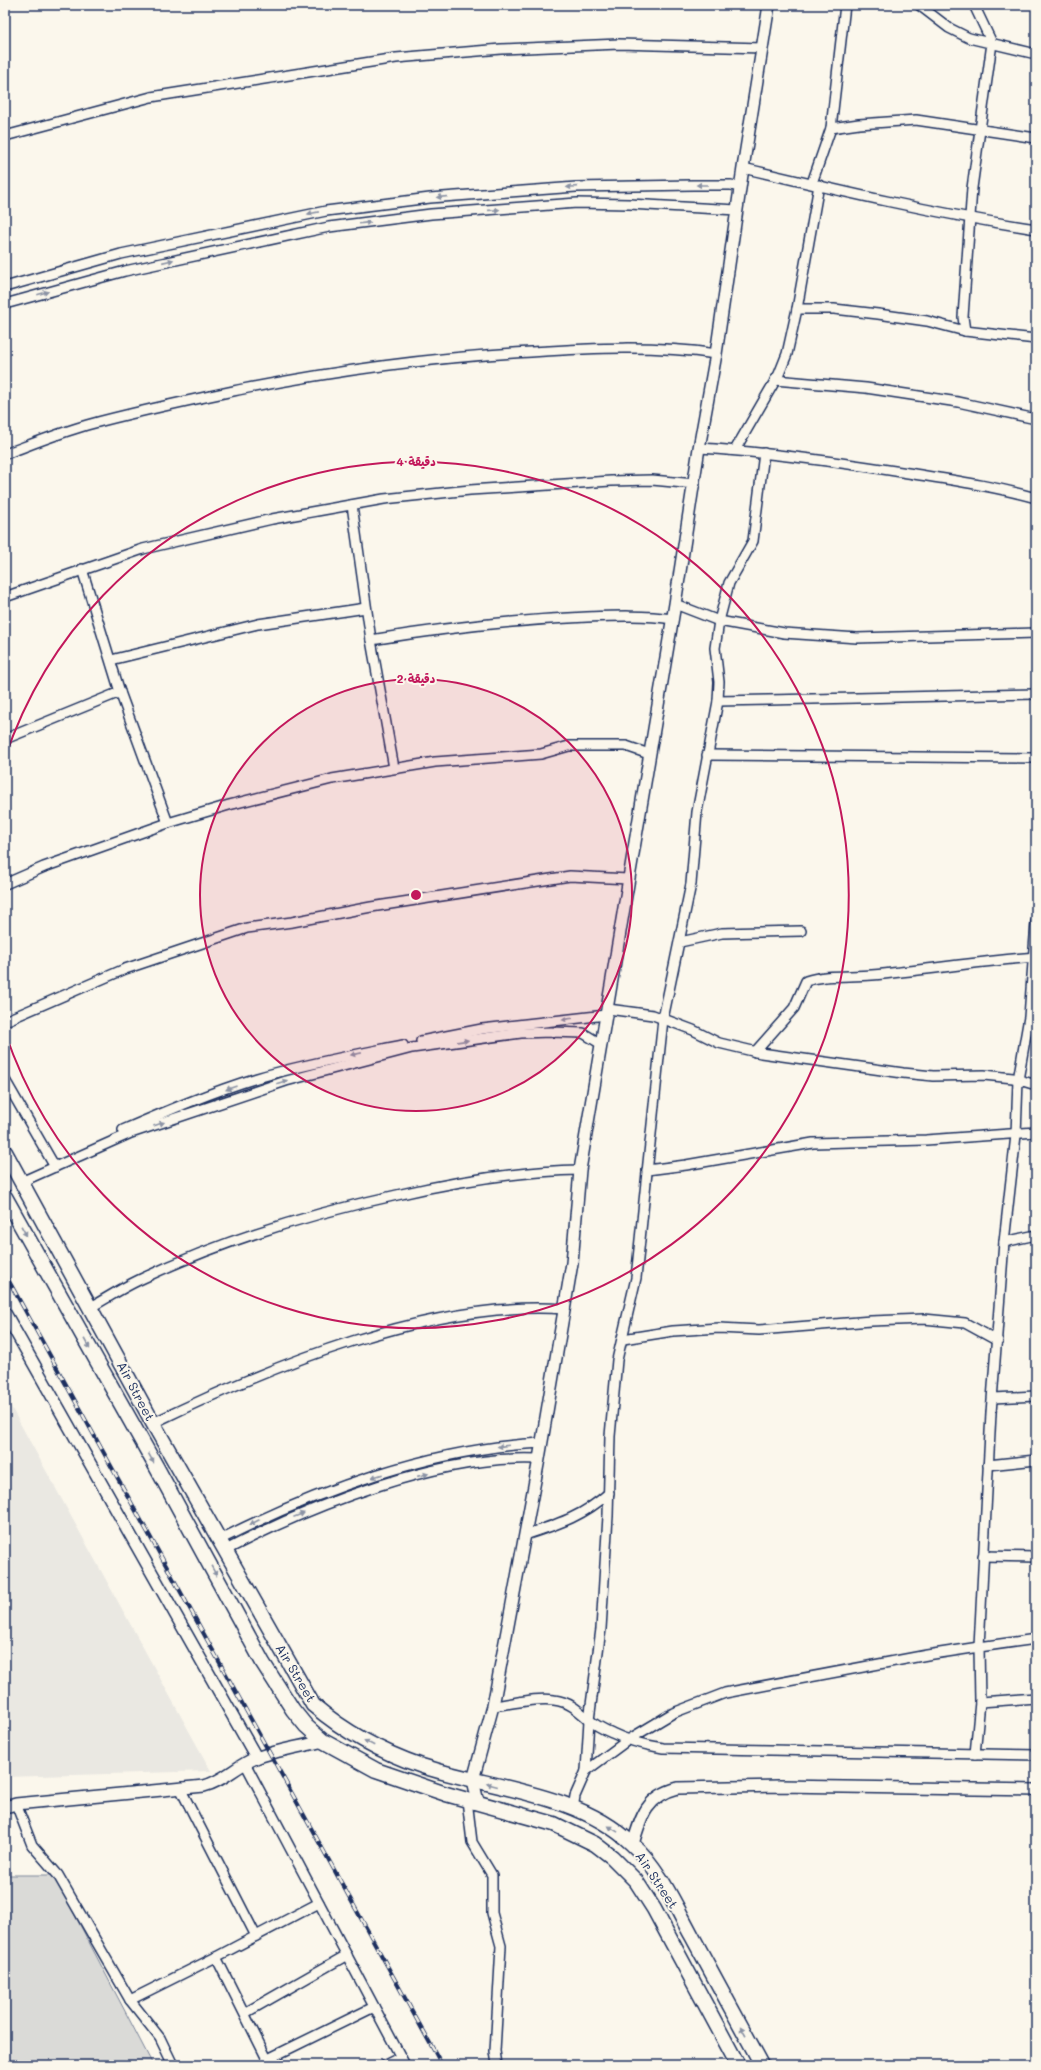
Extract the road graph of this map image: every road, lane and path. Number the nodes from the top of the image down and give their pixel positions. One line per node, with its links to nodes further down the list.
1 (769, 5): 6 (street)
2 (845, 5): 8 (street)
3 (919, 5): 5 (street)
4 (974, 5): 5 (street)
5 (992, 43): 7 (street); 9 (street)
6 (762, 48): 10 (street); 12 (street)
7 (1036, 54)
8 (831, 128): 9 (street); 13 (street)
9 (981, 129): 11 (street); 16 (street)
10 (5, 136)
11 (1036, 138)
12 (743, 168): 13 (street); 14 (street)
13 (815, 184): 16 (street); 20 (street)
14 (740, 187): 15 (street); 18 (street, one-way to 18)
15 (737, 210): 19 (street, one-way to 15); 23 (street)
16 (969, 218): 17 (street); 21 (street)
17 (1036, 229)
18 (5, 287)
19 (5, 304)
20 (797, 309): 21 (street); 24 (street)
21 (965, 331): 22 (street)
22 (1036, 339)
23 (716, 354): 26 (street); 29 (street)
24 (775, 380): 25 (street); 27 (street)
25 (1036, 419)
26 (699, 448): 27 (street); 30 (street)
27 (735, 450): 28 (street)
28 (764, 453): 31 (street); 38 (street)
29 (5, 454)
30 (695, 484): 32 (street); 35 (street)
31 (1036, 498)
32 (352, 505): 33 (street); 36 (street)
33 (82, 569): 34 (street); 41 (street)
34 (5, 597)
35 (675, 604): 37 (street); 38 (street)
36 (366, 608): 40 (street); 41 (street)
37 (673, 618): 40 (street); 46 (street)
38 (719, 621): 39 (street); 44 (street)
39 (1036, 633)
40 (372, 640): 49 (street)
41 (111, 660): 42 (street)
42 (120, 692): 45 (street); 50 (street)
43 (1036, 694): 44 (street)
44 (718, 701): 47 (street)
45 (5, 740)
46 (649, 754): 49 (street); 51 (street)
47 (707, 755): 48 (street); 55 (street)
48 (1036, 758)
49 (394, 768): 50 (street)
50 (168, 823): 52 (street)
51 (628, 879): 57 (street); 59 (street)
52 (5, 884)
53 (1036, 922): 56 (street)
54 (801, 931): 55 (street)
55 (680, 942): 58 (street)
56 (1034, 957): 61 (street); 63 (street)
57 (607, 1012): 58 (street); 60 (street); 68 (street, one-way to 68)
58 (664, 1019): 61 (street); 70 (street)
59 (5, 1021)
60 (601, 1044): 68 (street, one-way to 60); 69 (street)
61 (755, 1052): 63 (street)
62 (5, 1080): 68 (street)
63 (1018, 1080): 64 (street); 66 (street)
64 (1036, 1085)
65 (1036, 1132): 66 (street)
66 (1016, 1134): 70 (street); 74 (street)
67 (5, 1152): 71 (main road, Air Street)
68 (57, 1166): 71 (street)
69 (580, 1170): 75 (street); 76 (street)
70 (648, 1170): 78 (street)
71 (21, 1182): 75 (main road, Air Street)
72 (5, 1197): 99 (main road, Air Street, one-way to 99)
73 (1036, 1235): 74 (street)
74 (1004, 1242): 79 (street)
75 (91, 1308): 82 (main road, Air Street)
76 (565, 1309): 82 (street); 83 (street)
77 (5, 1313): 102 (street)
78 (623, 1339): 79 (street); 87 (street)
79 (998, 1341): 81 (street)
80 (1036, 1396): 81 (street)
81 (993, 1398): 86 (street)
82 (153, 1423): 89 (main road, Air Street)
83 (542, 1443): 84 (street); 89 (street, one-way to 89)
84 (539, 1460): 88 (street); 89 (street, one-way to 84)
85 (1036, 1460): 86 (street)
86 (988, 1465): 90 (street)
87 (609, 1493): 88 (street); 97 (street)
88 (525, 1535): 96 (street)
89 (224, 1544): 105 (main road, Air Street, one-way to 89)
90 (983, 1556): 91 (street); 93 (street)
91 (1036, 1557)
92 (1036, 1639): 93 (street)
93 (978, 1647): 95 (street); 98 (street)
94 (1036, 1698): 95 (street)
95 (980, 1702): 100 (street)
96 (493, 1706): 97 (street); 105 (street)
97 (589, 1720): 98 (street); 104 (street)
98 (628, 1740): 100 (street); 104 (street)
99 (322, 1742): 102 (street); 108 (main road, Air Street)
100 (975, 1754): 101 (street)
101 (1036, 1755)
102 (256, 1758): 103 (street)
103 (245, 1763): 106 (street); 112 (street)
104 (586, 1771): 110 (street)
105 (472, 1780): 108 (street); 110 (main road, Air Street, one-way to 105)
106 (180, 1788): 109 (street); 113 (street)
107 (1036, 1790): 111 (street)
108 (472, 1801): 123 (street); 124 (main road, Air Street)
109 (10, 1805): 116 (street)
110 (573, 1809): 111 (main road, Air Street, one-way to 110)
111 (633, 1844): 125 (main road, Air Street, one-way to 111)
112 (319, 1903): 113 (street); 114 (street)
113 (256, 1936): 115 (street)
114 (347, 1955): 117 (street); 118 (street)
115 (216, 1957): 116 (street); 118 (street)
116 (130, 2000): 121 (street)
117 (374, 2007): 119 (street); 120 (street)
118 (244, 2012): 120 (street)
119 (403, 2061): 122 (street)
120 (269, 2062)
121 (173, 2065)
122 (385, 2065)
123 (497, 2065)
124 (738, 2065)
125 (762, 2065)

